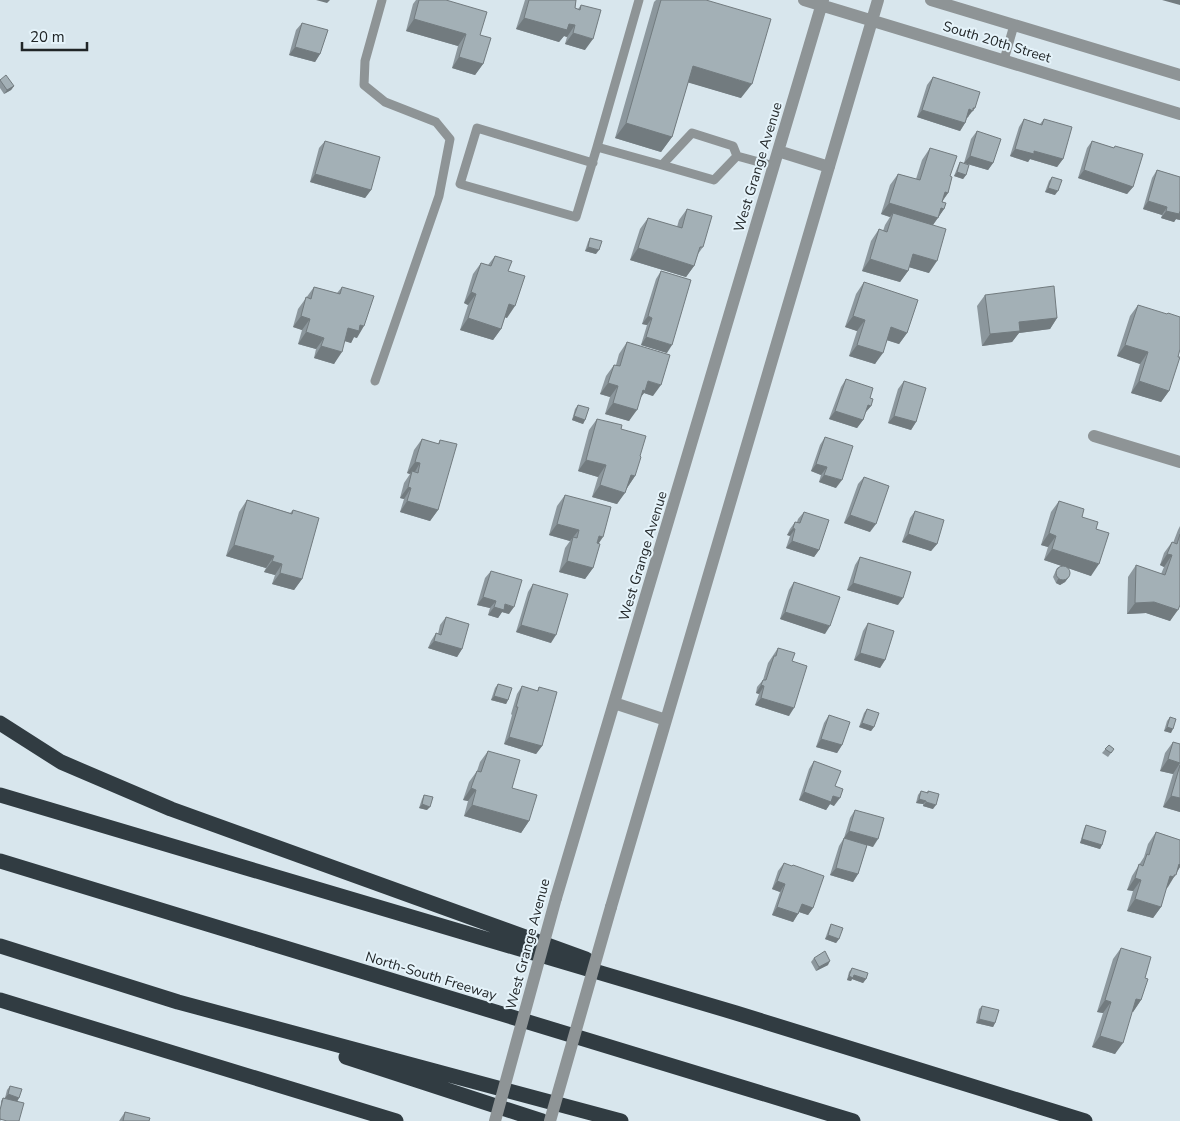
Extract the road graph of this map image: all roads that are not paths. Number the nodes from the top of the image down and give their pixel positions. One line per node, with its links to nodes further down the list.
1 (382, 0): 19 (lane)
2 (639, 0): 12 (lane)
3 (804, 0): 6 (street, South 20th Street)
4 (878, 0): 7 (street)
5 (931, 0): 8 (street, South 20th Street)
6 (822, 3): 7 (street, South 20th Street); 13 (street, West Grange Avenue)
7 (872, 20): 9 (street, South 20th Street); 18 (street)
8 (1014, 25): 9 (lane); 10 (street, South 20th Street)
9 (1004, 60): 11 (street, South 20th Street)
10 (1180, 75)
11 (1180, 114)
12 (597, 146): 15 (lane); 16 (lane)
13 (778, 151): 17 (street, West Grange Avenue); 18 (street)
14 (737, 156): 16 (lane); 16 (lane); 17 (lane)
15 (593, 163): 15 (lane)
16 (662, 165)
17 (774, 166): 22 (street, West Grange Avenue)
18 (829, 167): 23 (street)
19 (375, 381)
20 (1094, 436): 21 (street)
21 (1180, 462)
22 (614, 703): 23 (street); 32 (street, West Grange Avenue, bridge)
23 (666, 720): 34 (street, bridge)
24 (0, 724): 30 (highway)
25 (0, 795): 30 (highway)
26 (0, 860): 36 (highway, North-South Freeway)
27 (0, 946): 29 (highway)
28 (0, 1000): 31 (highway)
29 (178, 1002): 33 (highway); 35 (highway)
30 (736, 1013): 37 (highway)
31 (396, 1121)
32 (495, 1121)
33 (542, 1121)
34 (550, 1121)
35 (621, 1121)
36 (852, 1121)
37 (1085, 1121)

